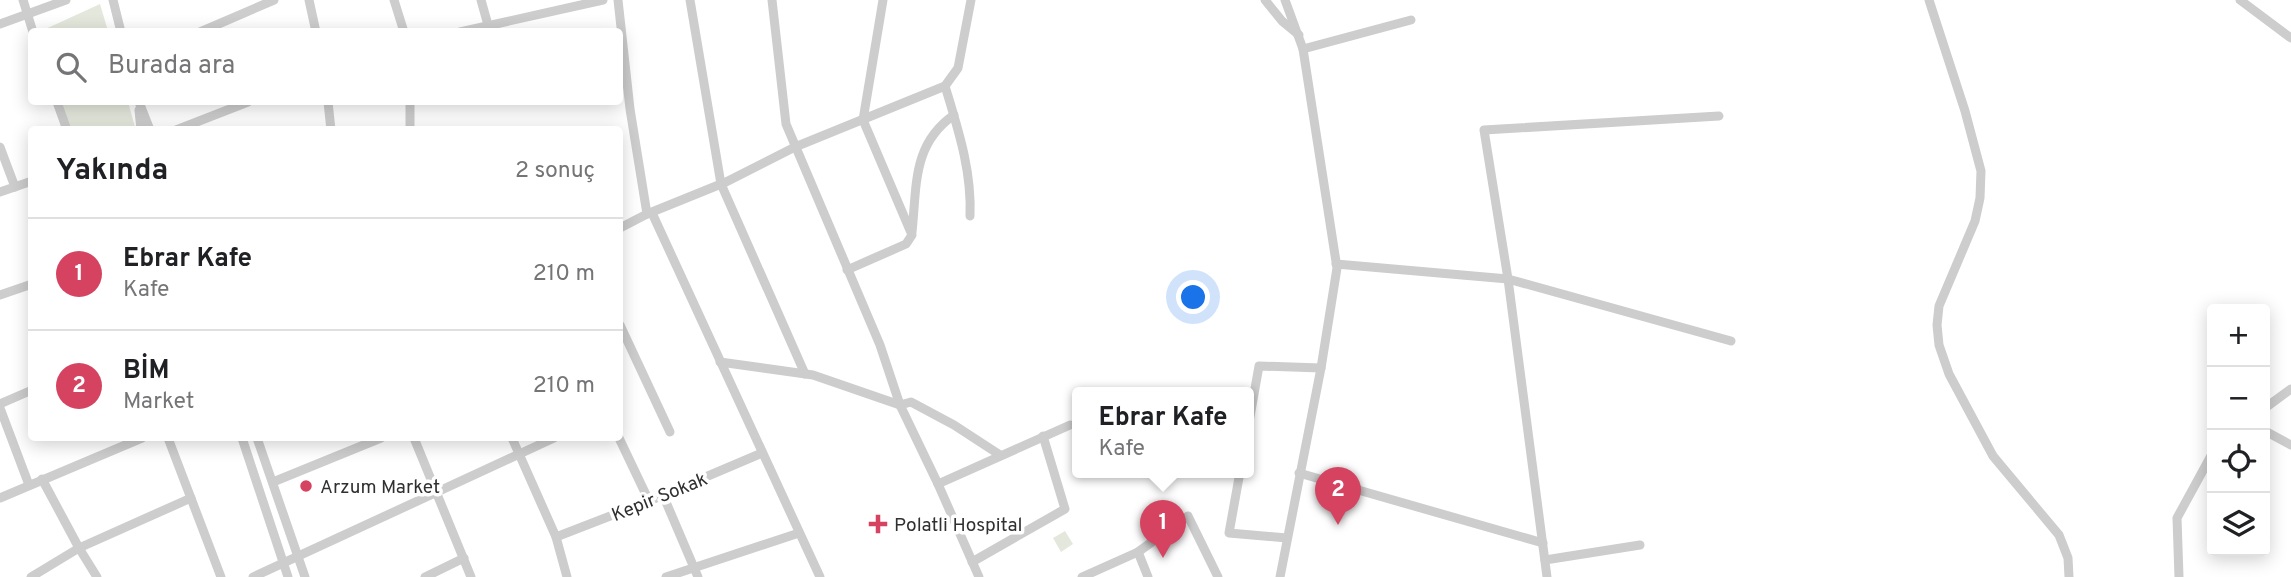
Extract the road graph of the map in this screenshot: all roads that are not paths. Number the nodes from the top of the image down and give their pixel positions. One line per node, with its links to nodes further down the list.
1 (23, 0): 19 (street)
2 (66, 0): 19 (street)
3 (113, 0): 24 (street)
4 (274, 0): 25 (street)
5 (309, 0): 26 (street)
6 (394, 0): 27 (street)
7 (481, 0): 22 (street)
8 (603, 0): 18 (street)
9 (618, 0): 29 (street)
10 (691, 0): 53 (street)
11 (772, 0): 51 (street)
12 (883, 0): 43 (street)
13 (971, 0): 34 (street)
14 (1265, 0): 30 (street)
15 (1285, 0): 30 (street)
16 (1929, 0): 135 (street)
17 (2240, 0): 31 (street)
18 (558, 4): 22 (street)
19 (27, 14): 21 (street); 23 (street)
20 (1411, 20): 32 (street)
21 (0, 24)
22 (488, 25): 28 (street)
23 (32, 28)
24 (120, 28)
25 (209, 28)
26 (315, 28)
27 (403, 28)
28 (476, 28)
29 (621, 28)
30 (1299, 35): 32 (street)
31 (2291, 38)
32 (1303, 49): 60 (street)
33 (623, 50): 56 (street)
34 (945, 86): 41 (street); 43 (street)
35 (58, 105): 44 (street)
36 (138, 105): 45 (street)
37 (139, 105): 46 (street)
38 (240, 105): 47 (street)
39 (328, 105): 48 (street)
40 (410, 105): 49 (street)
41 (954, 115): 57 (street); 59 (street)
42 (1719, 116): 62 (street)
43 (863, 120): 51 (street); 59 (street)
44 (66, 126)
45 (141, 126)
46 (148, 126)
47 (186, 126)
48 (331, 126)
49 (410, 126)
50 (0, 147): 54 (street)
51 (795, 147): 53 (street); 61 (street)
52 (28, 182): 54 (street)
53 (721, 184): 56 (street); 69 (street)
54 (15, 187): 55 (street)
55 (0, 192)
56 (650, 214): 58 (street); 67 (street)
57 (970, 216)
58 (623, 227)
59 (912, 235): 61 (street)
60 (1336, 264): 62 (street); 68 (street)
61 (847, 270): 74 (street)
62 (1508, 279): 66 (street); 108 (street)
63 (28, 285): 64 (street)
64 (0, 295)
65 (623, 331): 77 (street)
66 (1731, 341)
67 (720, 362): 69 (street); 90 (street)
68 (1321, 368): 72 (street); 94 (street)
69 (805, 374): 74 (street)
70 (2291, 389): 73 (street)
71 (28, 392): 75 (street)
72 (1254, 394)
73 (2270, 404)
74 (900, 405): 92 (street); 98 (street)
75 (0, 406): 99 (street)
76 (1070, 425): 79 (street)
77 (670, 432)
78 (2270, 434): 89 (street)
79 (1043, 436): 92 (street); 115 (street)
80 (135, 441): 96 (street)
81 (169, 441): 103 (street)
82 (243, 441): 116 (street)
83 (258, 441): 97 (street)
84 (373, 441): 97 (street)
85 (415, 441): 100 (street)
86 (514, 441): 91 (street)
87 (548, 441): 91 (street)
88 (621, 441): 104 (street)
89 (2291, 445)
90 (762, 453): 101 (street, Kepir Sokak); 105 (street)
91 (520, 454): 100 (street); 106 (street)
92 (1000, 456): 98 (street)
93 (2207, 463): 136 (street)
94 (1299, 473): 107 (street); 108 (street)
95 (1239, 478): 107 (street)
96 (41, 479): 99 (street); 110 (street)
97 (273, 482): 112 (street)
98 (938, 484): 115 (street)
99 (29, 485): 102 (street)
100 (436, 493): 112 (street); 113 (street)
101 (663, 495): 104 (street, Kepir Sokak); 117 (street)
102 (0, 498)
103 (191, 498): 110 (street); 120 (street)
104 (649, 501): 106 (street, Kepir Sokak)
105 (799, 533): 117 (street); 128 (street)
106 (556, 537): 126 (street)
107 (1287, 538): 133 (street)
108 (1543, 543): 114 (street)
109 (1640, 545): 114 (street)
110 (79, 548): 118 (street); 119 (street)
111 (1138, 552): 130 (street); 131 (street); 132 (street)
112 (297, 555): 116 (street); 123 (street)
113 (464, 558): 124 (street); 125 (street)
114 (1545, 560): 134 (street)
115 (972, 562): 129 (street)
116 (284, 563): 121 (street); 122 (street)
117 (696, 572): 127 (street)
118 (31, 577)
119 (97, 577)
120 (221, 577)
121 (253, 577)
122 (288, 577)
123 (305, 577)
124 (425, 577)
125 (471, 577)
126 (567, 577)
127 (666, 577)
128 (820, 577)
129 (979, 577)
130 (1082, 577)
131 (1148, 577)
132 (1218, 577)
133 (1280, 577)
134 (1547, 577)
135 (2069, 577)
136 (2179, 577)

